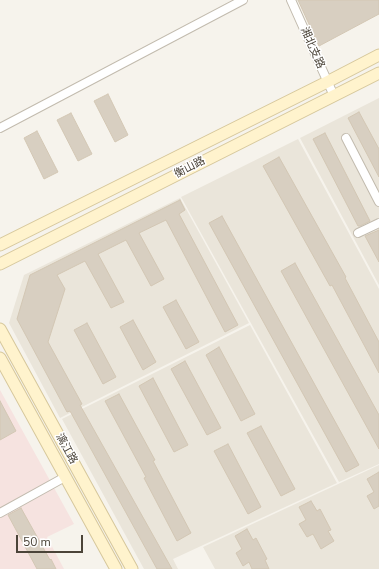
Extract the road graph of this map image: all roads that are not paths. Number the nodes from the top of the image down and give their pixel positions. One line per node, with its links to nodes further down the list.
1 (243, 0): 7 (street)
2 (291, 0): 5 (street, 湘北支路)
3 (379, 55): 5 (street, 衡山路)
4 (379, 73): 6 (street, 衡山路)
5 (327, 82): 6 (street, 湘北支路); 12 (street, 衡山路)
6 (334, 96): 13 (street, 衡山路)
7 (0, 128)
8 (346, 138): 9 (street)
9 (379, 202)
10 (379, 223): 11 (street)
11 (358, 233)
12 (0, 244)
13 (0, 264)
14 (0, 329): 19 (street, 漓江路)
15 (0, 358): 16 (street, 漓江路)
16 (66, 477): 17 (street); 18 (street, 漓江路)
17 (0, 513)
18 (116, 569)
19 (132, 569)

